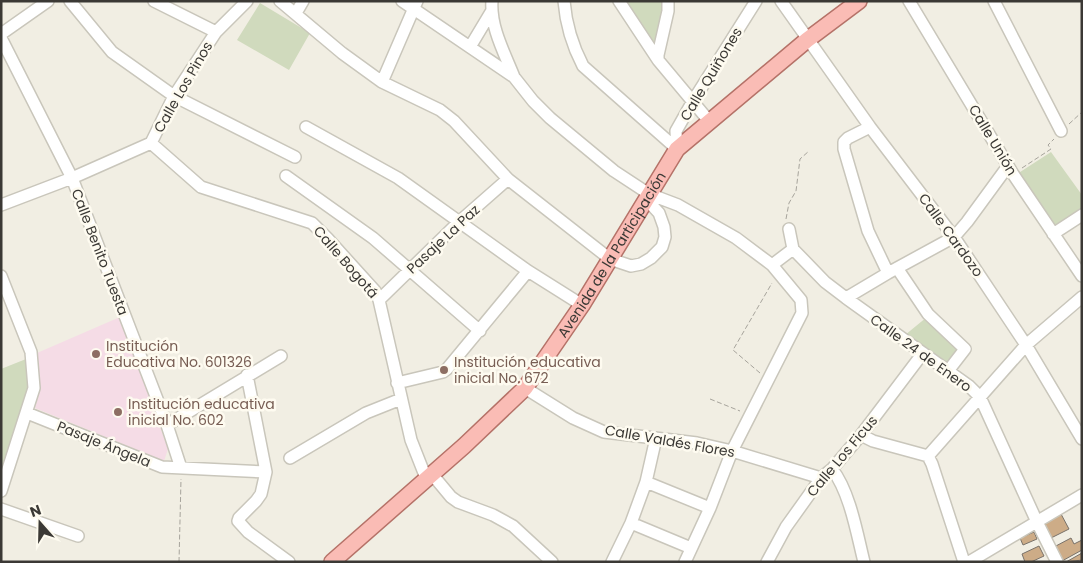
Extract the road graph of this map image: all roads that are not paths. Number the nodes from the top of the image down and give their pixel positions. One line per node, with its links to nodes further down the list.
1 (48, 1): 20 (street)
2 (70, 1): 27 (street)
3 (154, 1): 19 (street)
4 (247, 1): 19 (street, Calle Los Pinos)
5 (280, 1): 18 (street)
6 (303, 1): 18 (street)
7 (402, 1): 16 (street)
8 (564, 1): 34 (street)
9 (619, 1): 24 (street)
10 (668, 1): 24 (street)
11 (756, 1): 28 (street, Calle Quiñones)
12 (781, 1): 22 (street, Calle Cardozo)
13 (858, 1): 22 (main road, Avenida de la Participación)
14 (909, 1): 36 (street, Calle Unión)
15 (994, 1): 32 (street)
16 (415, 6): 23 (street); 26 (street)
17 (492, 7): 23 (street); 25 (street)
18 (296, 13): 26 (street)
19 (216, 32): 27 (street, Calle Los Pinos)
20 (1, 34)
21 (1, 38): 38 (street, Calle Benito Tuesta)
22 (807, 40): 29 (main road, Avenida de la Participación); 31 (street, Calle Cardozo)
23 (470, 47): 25 (street)
24 (658, 60): 28 (street)
25 (514, 77): 40 (street)
26 (382, 82): 39 (street)
27 (174, 96): 33 (street, Calle Los Pinos); 35 (street)
28 (693, 101): 29 (street); 34 (street, Calle Quiñones)
29 (709, 120): 34 (main road, Avenida de la Participación)
30 (306, 127): 43 (street)
31 (870, 127): 46 (street, Calle Cardozo); 51 (street)
32 (1061, 131)
33 (151, 143): 38 (street, Calle Los Pinos); 57 (street, Calle Bogotá)
34 (678, 149): 40 (main road, Avenida de la Participación)
35 (294, 157)
36 (1010, 170): 45 (street, Calle Unión); 46 (street)
37 (286, 176): 50 (street)
38 (72, 178): 41 (street, Calle Los Pinos); 70 (street, Calle Benito Tuesta)
39 (508, 179): 43 (street, Pasaje La Paz); 48 (street)
40 (648, 196): 48 (main road, Avenida de la Participación); 48 (street); 49 (street)
41 (1, 205)
42 (1082, 215): 45 (street)
43 (459, 222): 50 (street, Pasaje La Paz); 52 (street)
44 (789, 229): 47 (street)
45 (1054, 234): 54 (street, Calle Unión)
46 (954, 237): 51 (street); 60 (street, Calle Cardozo)
47 (793, 249): 49 (street); 56 (street, Calle 24 de Enero)
48 (610, 259): 58 (main road, Avenida de la Participación)
49 (776, 269): 74 (street)
50 (410, 270): 57 (street, Pasaje La Paz); 59 (street)
51 (892, 270): 56 (street); 63 (street)
52 (528, 272): 58 (street); 59 (street)
53 (1, 276): 69 (street)
54 (1082, 276)
55 (1082, 297): 60 (street)
56 (846, 298): 61 (street, Calle 24 de Enero)
57 (379, 300): 65 (street, Calle Bogotá)
58 (582, 305): 66 (main road, Avenida de la Participación)
59 (480, 331): 65 (street)
60 (1026, 345): 67 (street); 73 (street, Calle Cardozo)
61 (923, 353): 63 (street, Calle 24 de Enero); 71 (street, Calle Los Ficus)
62 (281, 356): 64 (street)
63 (948, 371): 67 (street, Calle 24 de Enero)
64 (246, 375): 70 (street); 79 (street)
65 (397, 383): 68 (street, Calle Bogotá)
66 (526, 388): 72 (street, Calle Valdés Flores); 80 (main road, Avenida de la Participación)
67 (980, 397): 75 (street); 87 (street, Calle 24 de Enero)
68 (401, 399): 76 (street); 80 (street, Calle Bogotá)
69 (28, 413): 77 (street, Pasaje Ángela); 83 (street)
70 (167, 425): 77 (street, Calle Benito Tuesta)
71 (861, 435): 75 (street); 78 (street, Calle Los Ficus)
72 (656, 438): 74 (street, Calle Valdés Flores); 82 (street)
73 (1082, 439)
74 (732, 450): 81 (street, Calle Valdés Flores); 85 (street)
75 (928, 456): 98 (street)
76 (290, 458)
77 (181, 468): 79 (street, Pasaje Ángela)
78 (832, 470): 81 (street, Calle Los Ficus); 97 (street)
79 (266, 472): 91 (street)
80 (429, 476): 92 (main road, Avenida de la Participación); 93 (street, Calle Bogotá)
81 (821, 478): 96 (street, Calle Los Ficus)
82 (646, 482): 85 (street); 88 (street)
83 (1, 491)
84 (1082, 495): 87 (street)
85 (710, 508): 90 (street)
86 (1, 509): 89 (street)
87 (1036, 522): 99 (street); 100 (street, Calle 24 de Enero)
88 (631, 523): 90 (street); 94 (street)
89 (78, 536)
90 (691, 548): 95 (street)
91 (290, 562)
92 (332, 562)
93 (552, 562)
94 (612, 562)
95 (685, 562)
96 (767, 562)
97 (864, 562)
98 (964, 562)
99 (969, 562)
100 (1057, 562)

